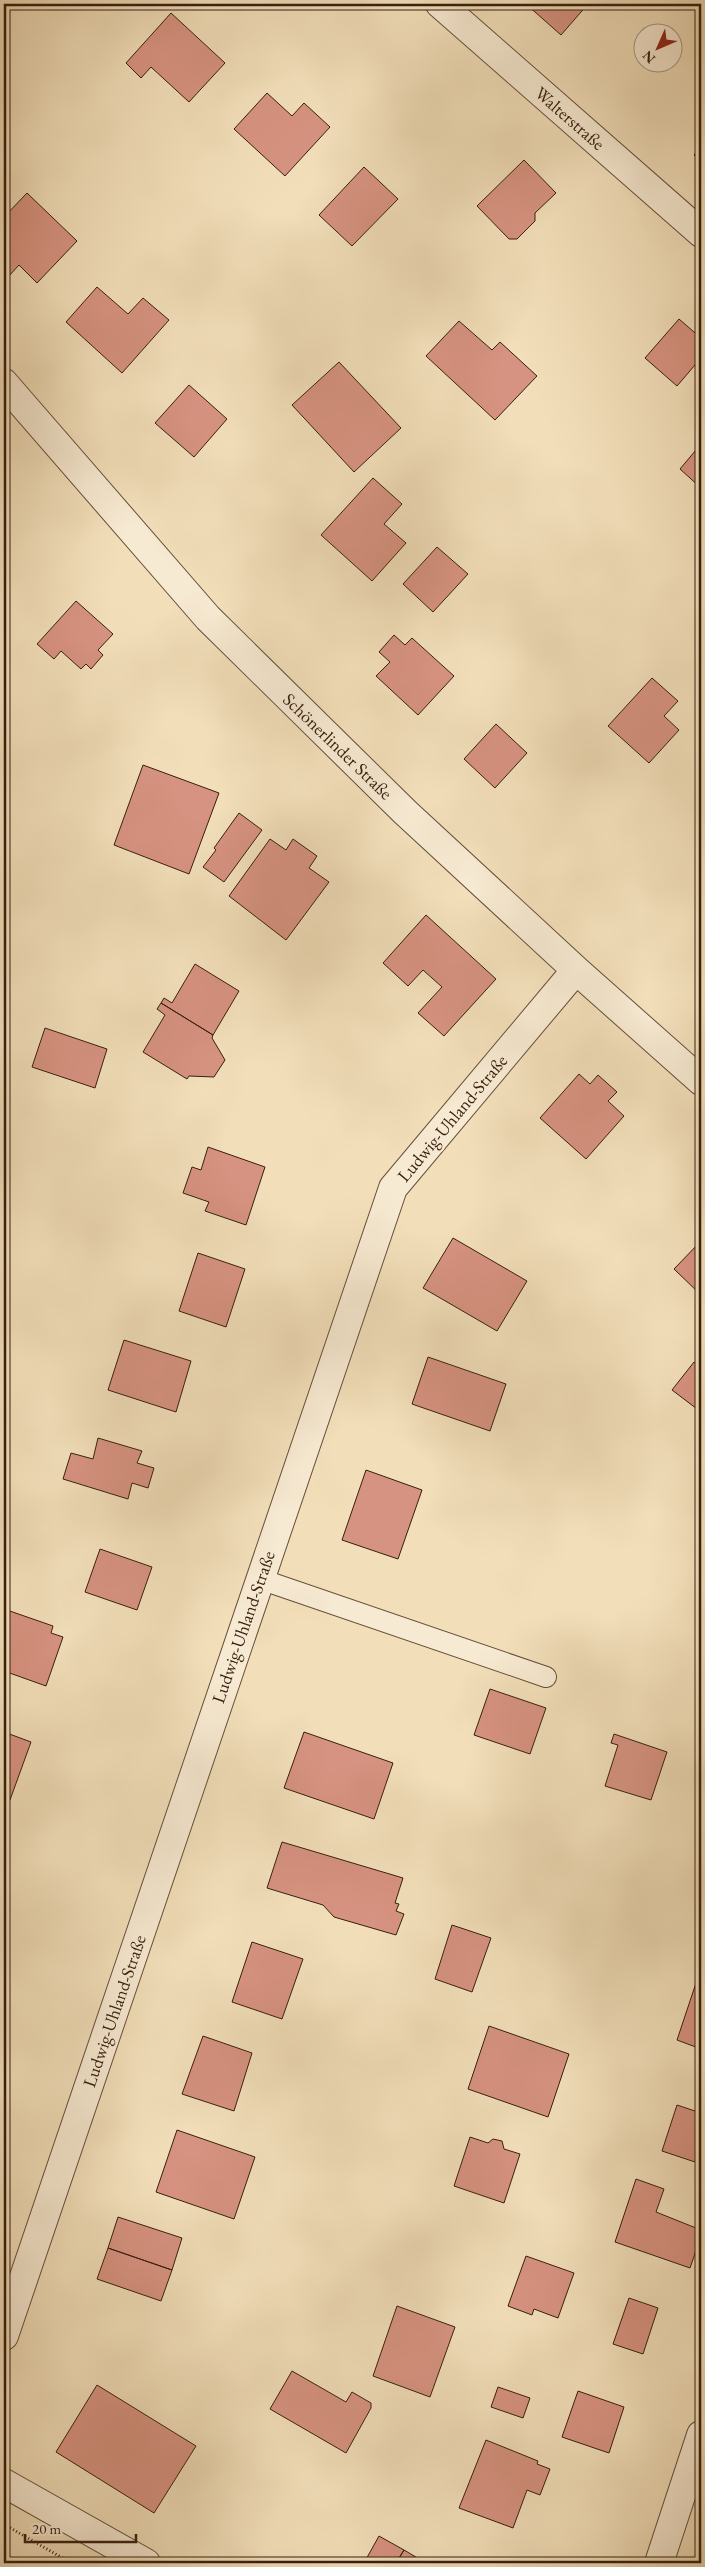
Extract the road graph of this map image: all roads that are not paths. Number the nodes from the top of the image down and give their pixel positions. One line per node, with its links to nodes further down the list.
1 (440, 4): 2 (street, Walterstraße)
2 (701, 233)
3 (4, 383): 4 (street, Schönerlinder Straße)
4 (576, 970): 5 (street, Schönerlinder Straße); 6 (street, Ludwig-Uhland-Straße)
5 (701, 1082)
6 (260, 1579): 7 (lane); 8 (street, Ludwig-Uhland-Straße)
7 (546, 1677)
8 (4, 2336)
9 (701, 2435): 12 (street)
10 (4, 2483): 11 (street)
11 (146, 2563)
12 (659, 2563)

